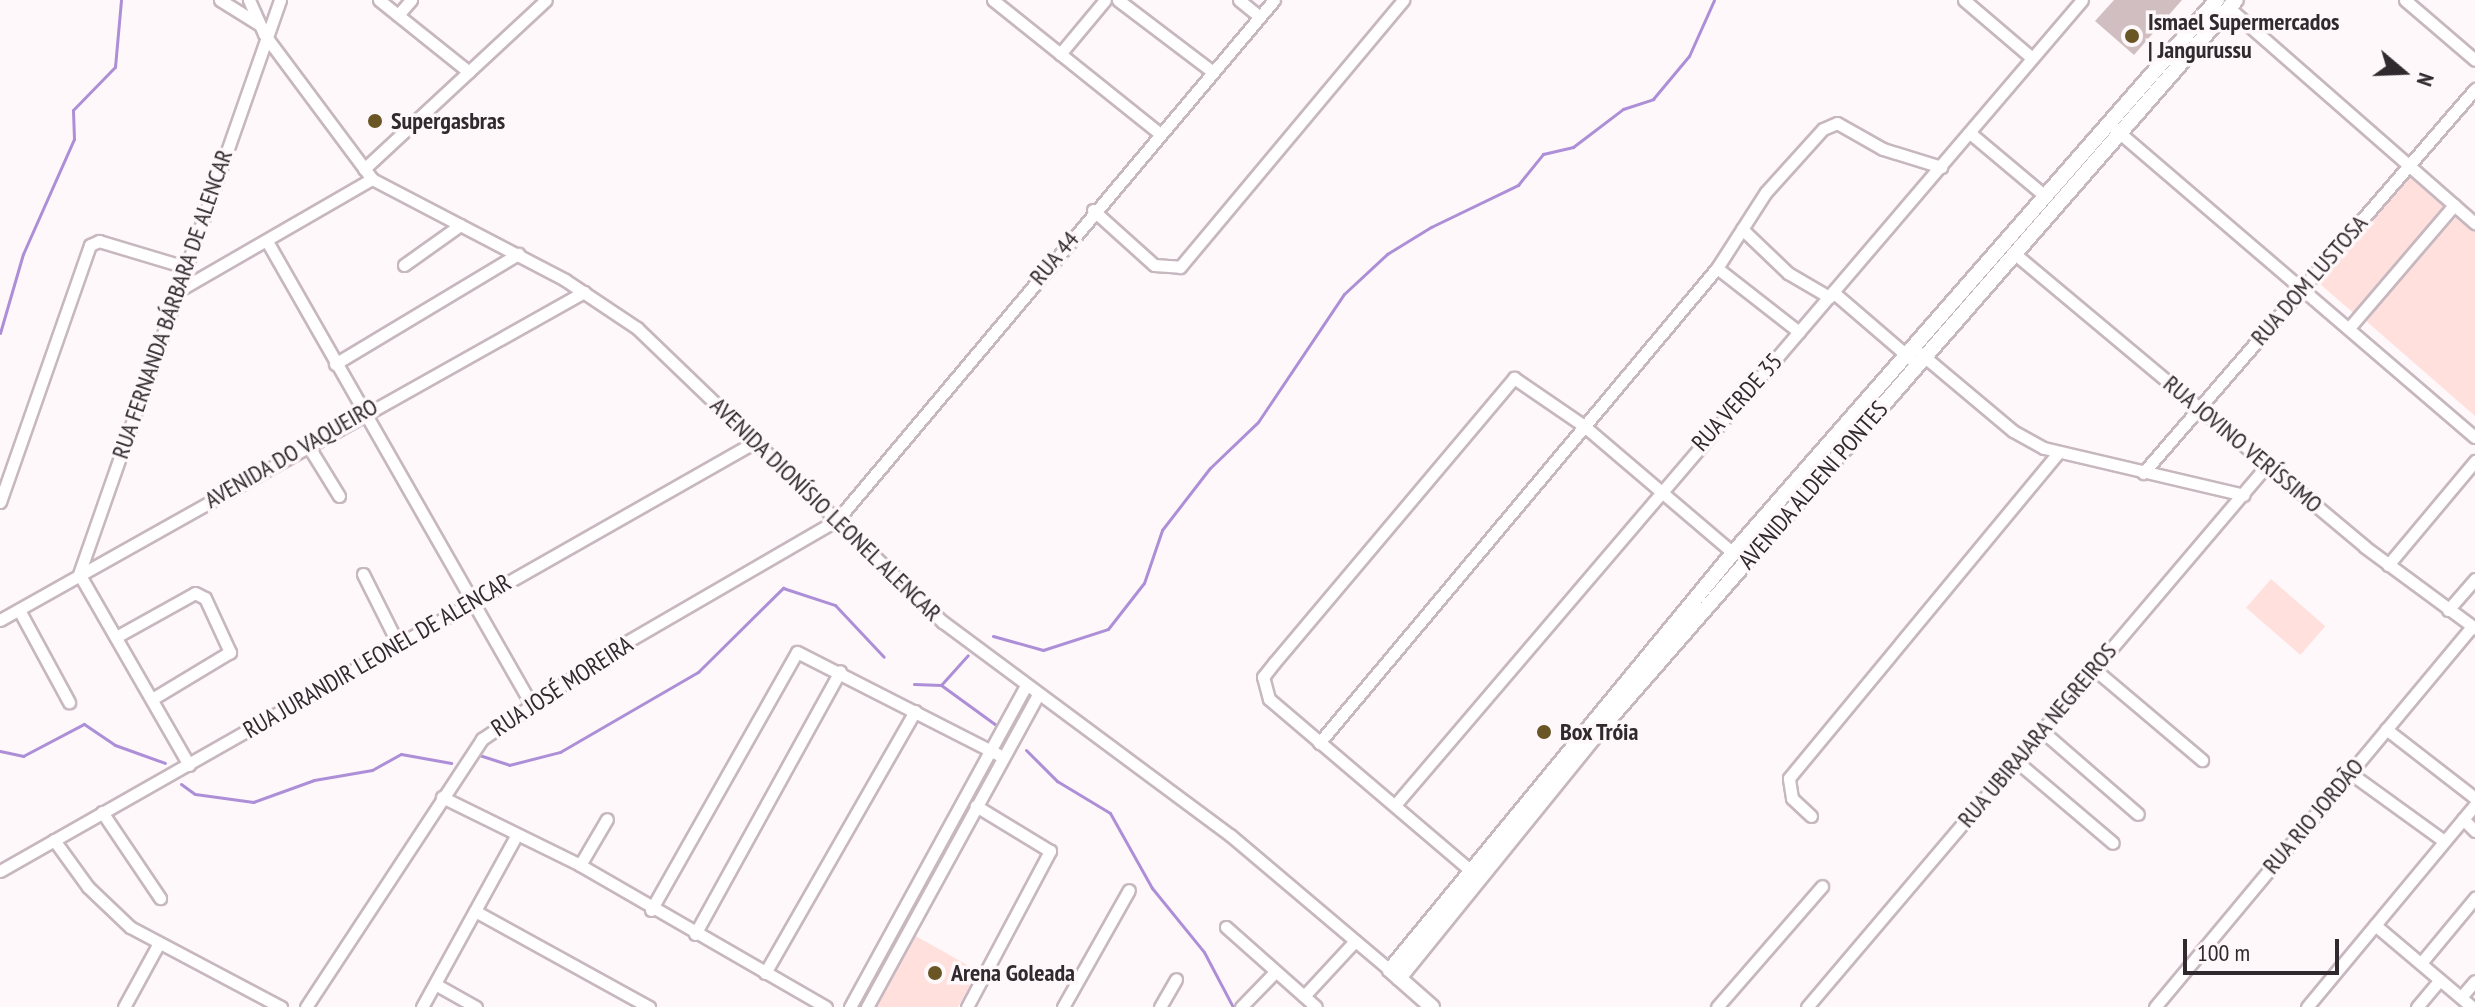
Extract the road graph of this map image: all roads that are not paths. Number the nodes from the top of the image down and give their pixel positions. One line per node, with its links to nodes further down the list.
1 (220, 0): 20 (street)
2 (258, 0): 17 (street)
3 (280, 0): 20 (street, RUA FERNANDA BÁRBARA DE ALENCAR)
4 (379, 0): 18 (street)
5 (411, 0): 18 (street)
6 (546, 0): 24 (street)
7 (993, 0): 21 (street)
8 (1105, 0): 21 (street)
9 (1118, 0): 25 (street)
10 (1239, 0): 19 (street)
11 (1274, 0): 19 (street, RUA 44)
12 (1403, 0): 35 (street)
13 (1964, 0): 22 (street)
14 (2082, 0): 22 (street, RUA VERDE 35)
15 (2405, 0): 23 (street)
16 (2227, 3): 27 (main road, AVENIDA ALDENI PONTES); 31 (street)
17 (251, 6): 20 (street, AVENIDA DIONÍSIO LEONEL ALENCAR)
18 (398, 15): 24 (street)
19 (1260, 17): 25 (street, RUA 44)
20 (261, 29): 32 (street, AVENIDA DIONÍSIO LEONEL ALENCAR); 43 (street, RUA FERNANDA BÁRBARA DE ALENCAR)
21 (1060, 54): 29 (street)
22 (2032, 58): 28 (street, RUA VERDE 35)
23 (2475, 60)
24 (469, 72): 32 (street)
25 (1213, 72): 29 (street, RUA 44)
26 (2475, 89): 31 (street, RUA DOM LUSTOSA)
27 (2113, 128): 33 (main road, AVENIDA ALDENI PONTES); 41 (main road, AVENIDA ALDENI PONTES); 45 (street)
28 (1970, 133): 30 (street, RUA VERDE 35); 33 (street)
29 (1160, 134): 35 (street, RUA 44)
30 (1941, 167): 38 (street); 48 (street, RUA VERDE 35)
31 (2408, 167): 34 (street); 45 (street, RUA DOM LUSTOSA)
32 (368, 174): 37 (street, AVENIDA DIONÍSIO LEONEL ALENCAR); 39 (street)
33 (2045, 196): 51 (main road, AVENIDA ALDENI PONTES)
34 (2454, 205): 36 (street); 49 (street)
35 (1093, 210): 67 (street, RUA 44)
36 (2475, 223)
37 (460, 225): 40 (street, AVENIDA DIONÍSIO LEONEL ALENCAR); 42 (street)
38 (1742, 229): 44 (street); 48 (street)
39 (268, 243): 46 (street); 52 (street)
40 (518, 254): 47 (street, AVENIDA DIONÍSIO LEONEL ALENCAR); 52 (street)
41 (2015, 254): 51 (main road, AVENIDA ALDENI PONTES); 53 (street, RUA JOVINO VERÍSSIMO)
42 (404, 265)
43 (185, 267): 46 (street, RUA FERNANDA BÁRBARA DE ALENCAR); 66 (street)
44 (1717, 268): 50 (street); 55 (street)
45 (2302, 288): 49 (street); 53 (street, RUA DOM LUSTOSA)
46 (176, 292): 70 (street, RUA FERNANDA BÁRBARA DE ALENCAR)
47 (584, 292): 54 (street, AVENIDA DO VAQUEIRO); 57 (street, AVENIDA DIONÍSIO LEONEL ALENCAR)
48 (1831, 294): 50 (street, RUA VERDE 35); 51 (street)
49 (2349, 328): 56 (street)
50 (1799, 332): 63 (street, RUA VERDE 35)
51 (1916, 357): 59 (street); 68 (main road, AVENIDA ALDENI PONTES); 114 (main road, AVENIDA ALDENI PONTES)
52 (335, 364): 54 (street)
53 (2198, 406): 61 (street, RUA JOVINO VERÍSSIMO); 62 (street, RUA DOM LUSTOSA)
54 (364, 412): 58 (street, AVENIDA DO VAQUEIRO); 73 (street)
55 (1584, 426): 63 (street); 90 (street); 90 (street)
56 (2475, 437)
57 (753, 443): 67 (street, AVENIDA DIONÍSIO LEONEL ALENCAR); 73 (street, RUA JURANDIR LEONEL DE ALENCAR)
58 (307, 444): 65 (street); 70 (street, AVENIDA DO VAQUEIRO)
59 (2057, 454): 62 (street); 104 (street)
60 (2475, 461): 69 (street)
61 (2268, 464): 64 (street, RUA UBIRAJARA NEGREIROS); 69 (street, RUA JOVINO VERÍSSIMO)
62 (2143, 473): 64 (street)
63 (1658, 491): 68 (street); 99 (street, RUA VERDE 35)
64 (2244, 495): 80 (street, RUA UBIRAJARA NEGREIROS)
65 (339, 496)
66 (0, 502)
67 (837, 520): 82 (street, AVENIDA DIONÍSIO LEONEL ALENCAR); 86 (street, RUA JOSÉ MOREIRA)
68 (1733, 553): 114 (main road, AVENIDA ALDENI PONTES)
69 (2388, 565): 75 (street, RUA JOVINO VERÍSSIMO)
70 (79, 574): 74 (street, AVENIDA DO VAQUEIRO); 78 (street)
71 (363, 574): 79 (street)
72 (2475, 579): 75 (street)
73 (471, 601): 79 (street, RUA JURANDIR LEONEL DE ALENCAR); 86 (street)
74 (19, 610): 76 (street, AVENIDA DO VAQUEIRO); 85 (street)
75 (2448, 610): 77 (street, RUA JOVINO VERÍSSIMO)
76 (0, 620)
77 (2474, 627): 88 (street, RUA RIO JORDÃO)
78 (116, 637): 84 (street); 84 (street)
79 (398, 644): 95 (street, RUA JURANDIR LEONEL DE ALENCAR)
80 (2093, 668): 89 (street, RUA UBIRAJARA NEGREIROS); 94 (street)
81 (840, 671): 87 (street); 119 (street); 123 (street)
82 (1026, 686): 83 (street, AVENIDA DIONÍSIO LEONEL ALENCAR); 91 (street)
83 (1037, 696): 92 (street); 124 (street, AVENIDA DIONÍSIO LEONEL ALENCAR)
84 (152, 699): 95 (street)
85 (69, 702)
86 (530, 702): 97 (street, RUA JOSÉ MOREIRA)
87 (915, 711): 91 (street); 128 (street)
88 (2386, 729): 96 (street, RUA RIO JORDÃO); 98 (street)
89 (2041, 730): 93 (street, RUA UBIRAJARA NEGREIROS); 103 (street)
90 (1319, 743): 99 (street)
91 (991, 750): 92 (street); 143 (street)
92 (1003, 757): 101 (street)
93 (2015, 760): 111 (street); 152 (street, RUA UBIRAJARA NEGREIROS)
94 (2202, 760)
95 (189, 765): 102 (street, RUA JURANDIR LEONEL DE ALENCAR)
96 (2350, 773): 110 (street); 153 (street, RUA RIO JORDÃO)
97 (442, 797): 108 (street); 138 (street, RUA JOSÉ MOREIRA)
98 (2475, 798)
99 (1395, 805): 114 (street)
100 (2475, 805): 106 (street)
101 (976, 806): 144 (street); 145 (street)
102 (102, 812): 109 (street, RUA JURANDIR LEONEL DE ALENCAR); 117 (street)
103 (2138, 814)
104 (1811, 816)
105 (607, 819): 112 (street)
106 (2463, 819): 107 (street); 110 (street)
107 (2475, 831)
108 (515, 838): 112 (street); 120 (street)
109 (54, 840): 113 (street, RUA JURANDIR LEONEL DE ALENCAR); 125 (street)
110 (2444, 841): 121 (street)
111 (2113, 843)
112 (580, 865): 119 (street)
113 (0, 871)
114 (1474, 873): 129 (main road, AVENIDA ALDENI PONTES)
115 (1822, 886): 151 (street)
116 (1129, 890): 146 (street)
117 (160, 898)
118 (2475, 898): 126 (street)
119 (651, 910): 123 (street)
120 (475, 911): 133 (street); 141 (street)
121 (2375, 925): 126 (street); 154 (street)
122 (1226, 927): 127 (street)
123 (695, 934): 128 (street)
124 (1355, 941): 129 (street, AVENIDA DIONÍSIO LEONEL ALENCAR); 134 (street)
125 (158, 945): 136 (street); 137 (street)
126 (2421, 963): 131 (street)
127 (1275, 972): 134 (street); 148 (street)
128 (765, 973): 142 (street)
129 (1394, 974): 150 (main road, AVENIDA DIONÍSIO LEONEL ALENCAR)
130 (1176, 979): 147 (street)
131 (2440, 980): 135 (street); 155 (street)
132 (2475, 981): 135 (street)
133 (435, 984): 139 (street); 140 (street)
134 (1304, 996): 149 (street)
135 (2461, 997): 156 (street)
136 (124, 1007)
137 (281, 1007)
138 (306, 1007)
139 (422, 1007)
140 (476, 1007)
141 (649, 1007)
142 (826, 1007)
143 (850, 1007)
144 (867, 1007)
145 (967, 1007)
146 (1063, 1007)
147 (1160, 1007)
148 (1241, 1007)
149 (1316, 1007)
150 (1432, 1007)
151 (1717, 1007)
152 (1807, 1007)
153 (2155, 1007)
154 (2307, 1007)
155 (2417, 1007)
156 (2472, 1007)

